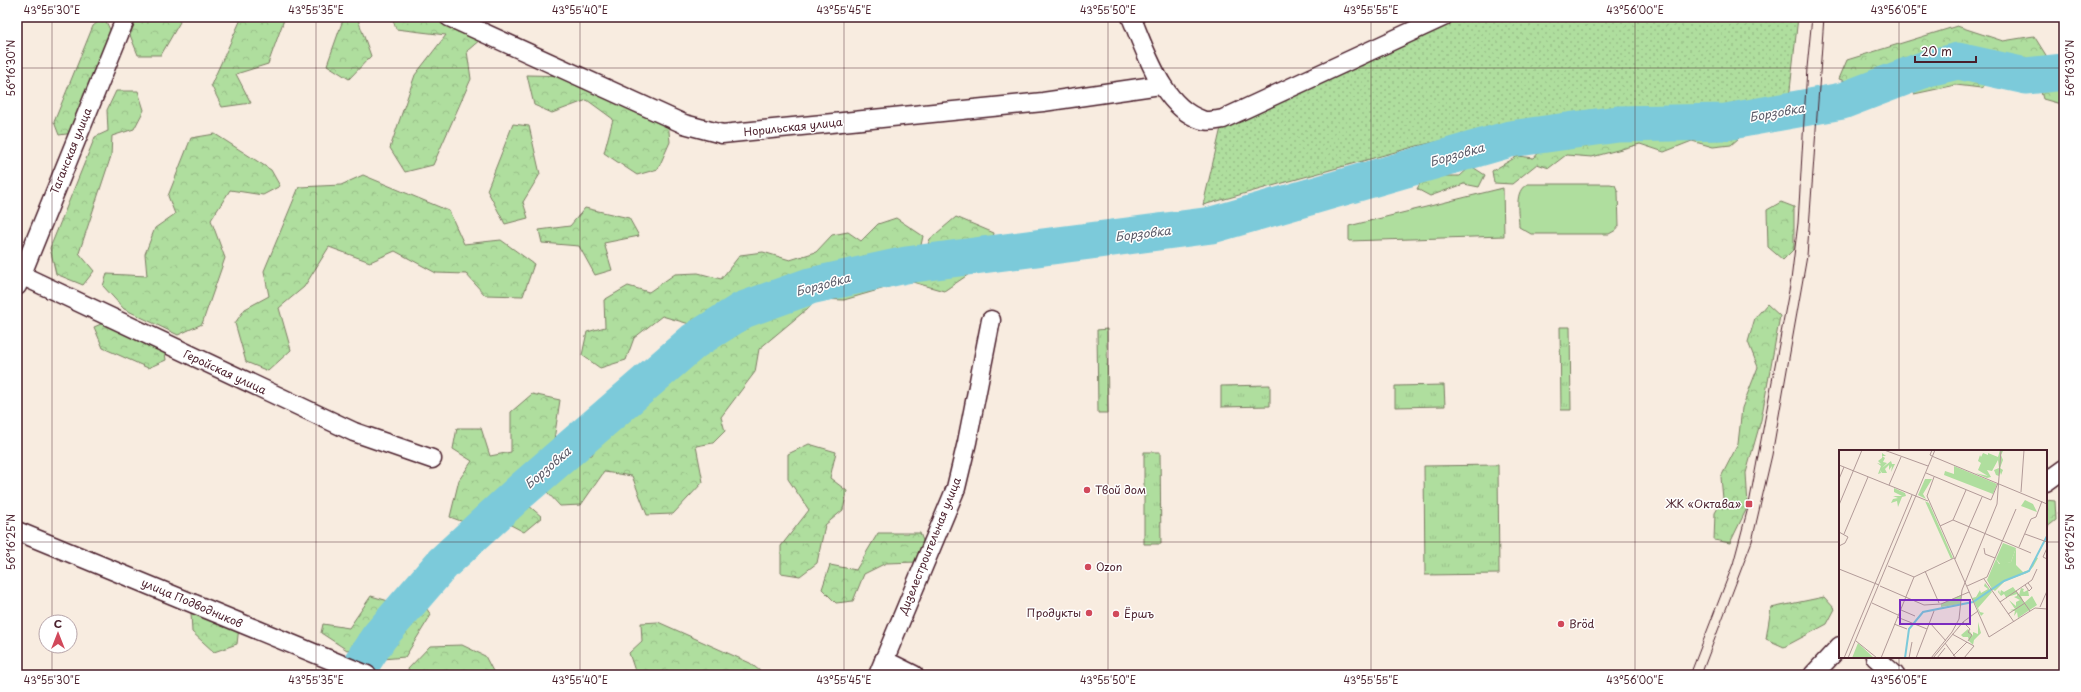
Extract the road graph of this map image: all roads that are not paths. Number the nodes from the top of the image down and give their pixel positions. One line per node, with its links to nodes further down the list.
1 (126, 17): 6 (street, Таганская улица)
2 (449, 17): 5 (street, Норильская улица)
3 (1131, 17): 5 (street)
4 (1443, 17): 5 (street)
5 (1160, 85)
6 (19, 281): 8 (street, Геройская улица)
7 (991, 320): 14 (street, Дизелестроительная улица)
8 (432, 459)
9 (2064, 469): 10 (street)
10 (2047, 481)
11 (17, 530): 15 (street, улица Подводников)
12 (1839, 647): 17 (street)
13 (1876, 658): 18 (street)
14 (881, 668): 16 (street)
15 (367, 675)
16 (914, 675)
17 (1813, 675)
18 (1895, 675)

